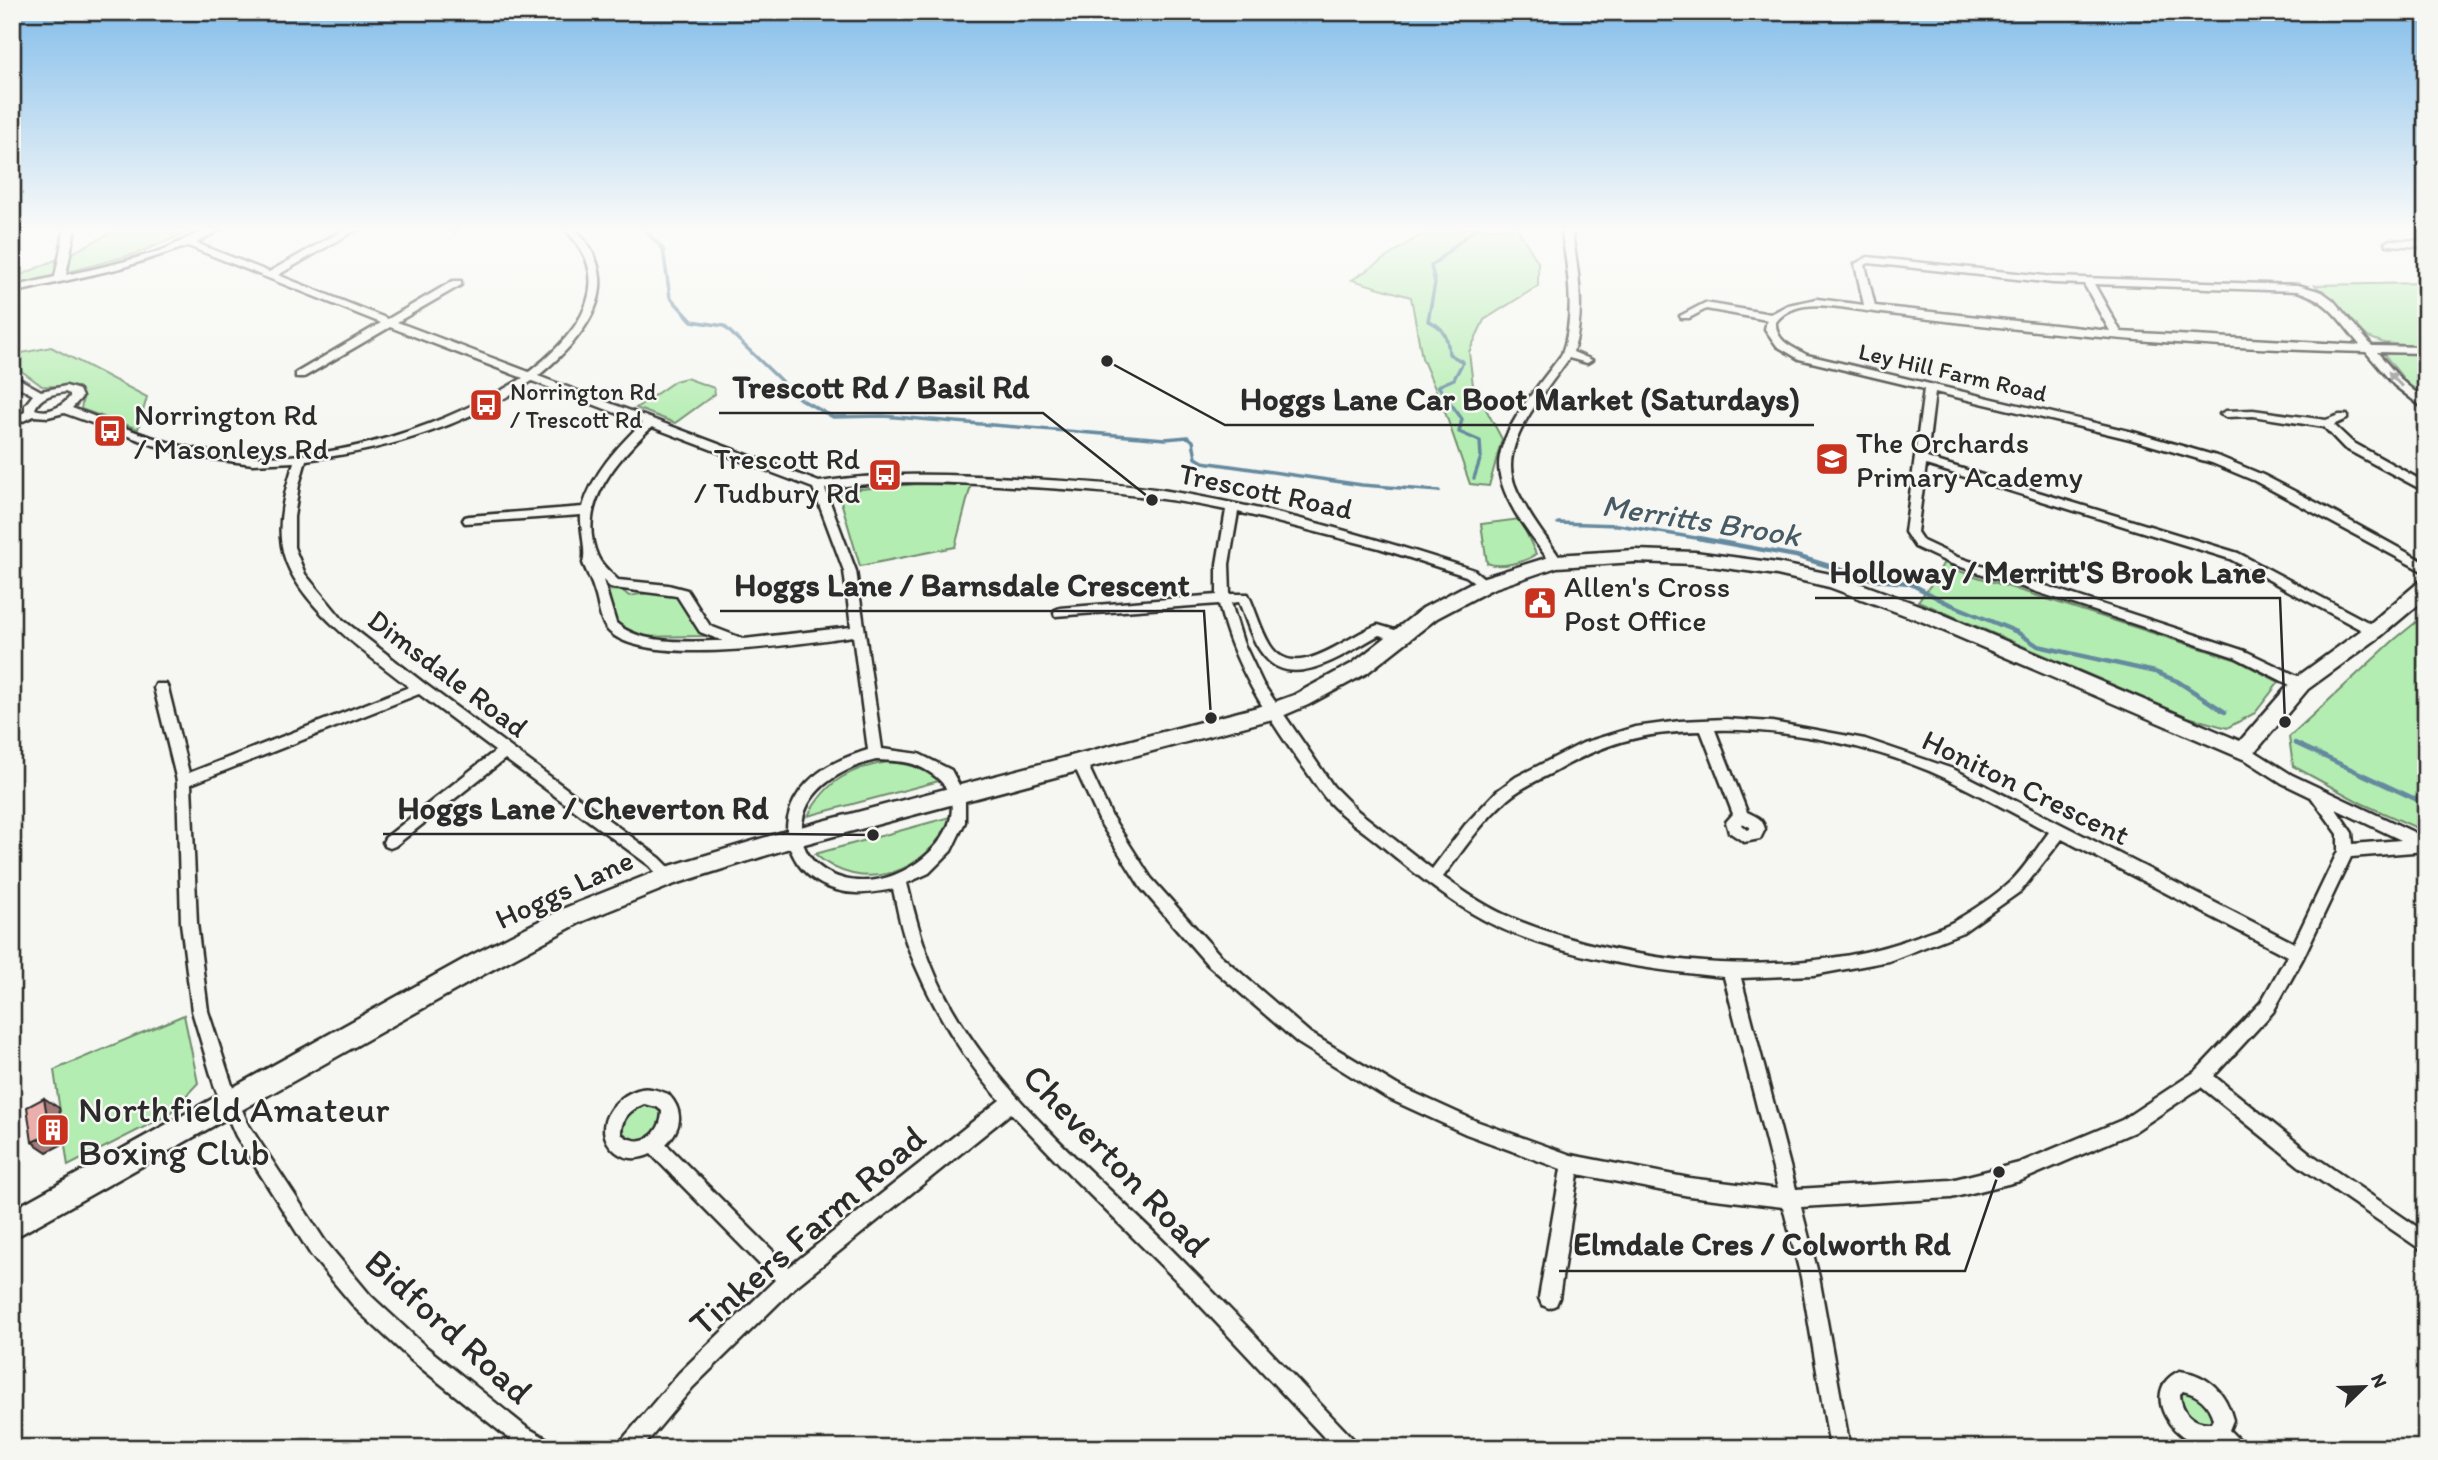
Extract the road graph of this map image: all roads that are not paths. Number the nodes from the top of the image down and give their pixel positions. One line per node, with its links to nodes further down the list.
1 (323, 296): 11 (street, Trescott Road)
2 (435, 296): 11 (street)
3 (593, 296): 18 (street)
4 (1572, 296): 15 (street)
5 (1867, 296): 8 (street)
6 (2096, 296): 12 (street)
7 (2321, 296): 13 (street)
8 (1870, 309): 10 (street, Ley Hill Farm Road); 12 (street, Ley Hill Farm Road)
9 (1685, 317): 10 (street)
10 (1774, 318): 20 (street, Ley Hill Farm Road)
11 (389, 323): 17 (street); 18 (street, Trescott Road)
12 (2118, 335): 13 (street, Ley Hill Farm Road)
13 (2368, 348): 14 (street, Ley Hill Farm Road); 22 (street, one-way to 13)
14 (2426, 350)
15 (1567, 354): 16 (street); 38 (street)
16 (1587, 360)
17 (300, 375)
18 (531, 377): 27 (street, Trescott Road); 30 (street)
19 (12, 378): 21 (street)
20 (1930, 387): 31 (street); 39 (street, Ley Hill Farm Road)
21 (41, 395): 23 (street); 24 (street)
22 (2426, 407)
23 (64, 409): 24 (street); 30 (street)
24 (32, 413): 28 (street)
25 (2226, 414): 29 (street)
26 (2343, 417): 29 (street)
27 (650, 422): 32 (street, Trescott Road); 35 (street)
28 (12, 423)
29 (2327, 424): 33 (street)
30 (301, 459): 50 (street, Dimsdale Road)
31 (1922, 460): 45 (street); 48 (street)
32 (818, 486): 34 (street, Trescott Road); 44 (street)
33 (2426, 488)
34 (1233, 507): 40 (street, Trescott Road); 42 (street)
35 (589, 510): 36 (street); 37 (street)
36 (469, 520)
37 (591, 558): 47 (street); 47 (street)
38 (1556, 561): 40 (street, Hoggs Lane); 54 (street, Hoggs Lane)
39 (2426, 569)
40 (1485, 584): 46 (street, Hoggs Lane)
41 (2426, 587): 45 (street)
42 (1224, 598): 43 (street); 46 (street); 51 (street)
43 (1060, 614)
44 (856, 631): 47 (street); 55 (street)
45 (2374, 631): 48 (street)
46 (1400, 636): 51 (street, Hoggs Lane)
47 (756, 644)
48 (2301, 684): 54 (street)
49 (161, 688): 57 (street, Bidford Road)
50 (420, 688): 53 (street, Dimsdale Road); 57 (street)
51 (1273, 711): 56 (street, Hoggs Lane); 67 (street)
52 (1706, 726): 60 (street); 61 (street, Honiton Crescent); 67 (street, Honiton Crescent)
53 (506, 750): 63 (street); 66 (street, Dimsdale Road)
54 (2244, 751): 58 (street)
55 (876, 754): 59 (street); 62 (street)
56 (1079, 761): 59 (street, Hoggs Lane); 75 (street)
57 (184, 781): 72 (street, Bidford Road)
58 (2316, 793): 64 (street); 65 (street)
59 (958, 795): 62 (street, Hoggs Lane); 68 (street)
60 (1741, 816)
61 (2060, 830): 69 (street, Honiton Crescent); 70 (street)
62 (793, 838): 66 (street, Hoggs Lane); 68 (street)
63 (390, 842)
64 (2425, 845): 65 (street)
65 (2346, 851): 69 (street)
66 (670, 876): 72 (street, Hoggs Lane)
67 (1433, 879): 70 (street)
68 (899, 881): 73 (street, Cheverton Road)
69 (2297, 953): 71 (street)
70 (1731, 971): 76 (street)
71 (2202, 1076): 76 (street); 78 (street)
72 (230, 1102): 77 (street, Hoggs Lane); 82 (street, Bidford Road)
73 (1010, 1103): 79 (street, Tinkers Farm Road); 84 (street, Cheverton Road)
74 (653, 1144): 79 (street)
75 (1572, 1164): 76 (street); 80 (street)
76 (1788, 1199): 85 (street)
77 (12, 1225)
78 (2426, 1244)
79 (788, 1280): 83 (street, Tinkers Farm Road)
80 (1549, 1298)
81 (2217, 1432): 86 (street)
82 (544, 1448)
83 (628, 1448)
84 (1348, 1448)
85 (1840, 1448)
86 (2233, 1448)

